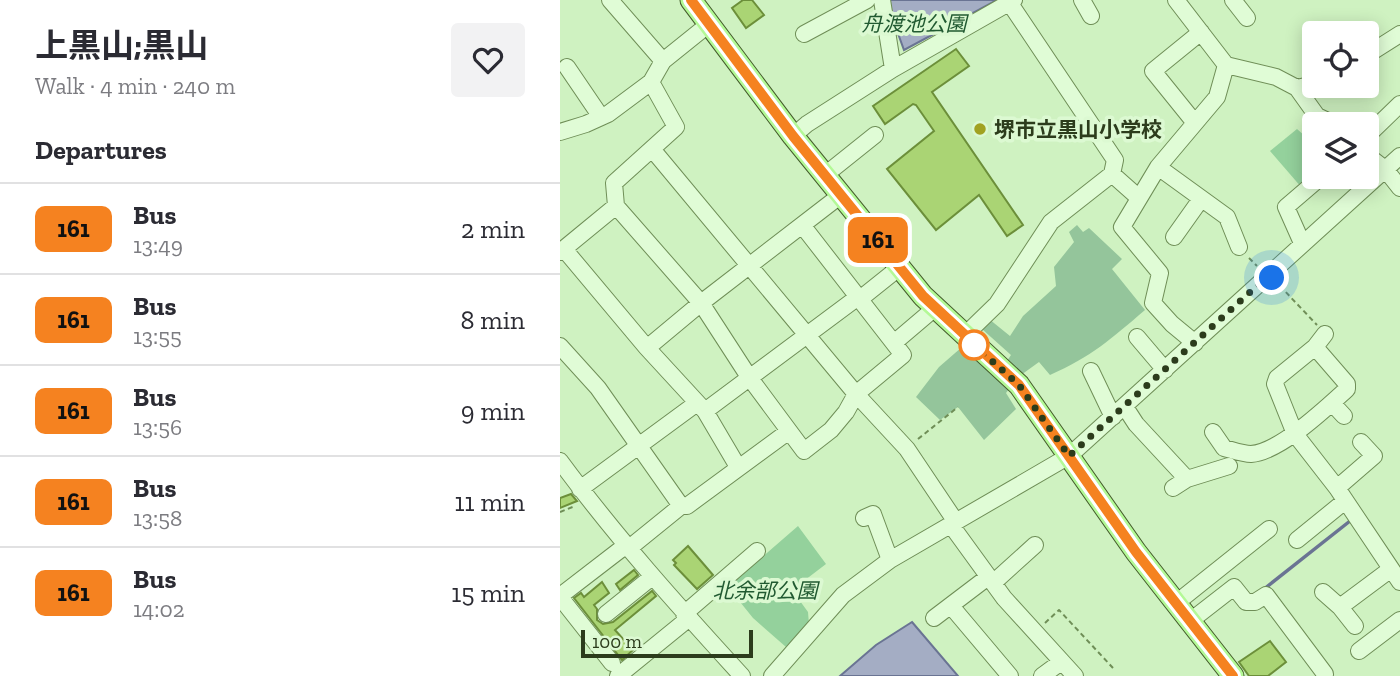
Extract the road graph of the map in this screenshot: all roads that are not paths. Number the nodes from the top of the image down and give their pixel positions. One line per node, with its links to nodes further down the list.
1 (611, 0): 16 (street)
2 (867, 0): 13 (street)
3 (881, 0): 19 (street)
4 (1082, 0): 9 (street)
5 (1176, 0): 12 (street)
6 (1233, 0): 10 (street)
7 (693, 1): 11 (main road)
8 (1011, 1): 19 (street); 36 (street)
9 (1091, 16)
10 (1247, 19)
11 (709, 24): 16 (street); 30 (main road)
12 (1201, 32): 17 (street); 26 (street)
13 (804, 34)
14 (1400, 34): 15 (street)
15 (1379, 47)
16 (663, 61): 20 (street)
17 (1226, 65): 22 (street); 26 (street)
18 (567, 67): 25 (street)
19 (893, 68): 30 (street)
20 (651, 82): 25 (street); 31 (street)
21 (1302, 87): 22 (street)
22 (1297, 88): 24 (street)
23 (1400, 104): 27 (street)
24 (1314, 112)
25 (601, 117): 28 (street)
26 (1195, 123): 34 (street)
27 (1379, 124)
28 (560, 132)
29 (875, 135): 37 (street)
30 (793, 136): 37 (main road)
31 (652, 149): 43 (street); 49 (street)
32 (1400, 156): 35 (street)
33 (1379, 164): 35 (street)
34 (1158, 167): 41 (street); 42 (street)
35 (1385, 169): 38 (street); 46 (street)
36 (1112, 174): 41 (street); 55 (street)
37 (825, 175): 40 (main road)
38 (1400, 188)
39 (1307, 189): 46 (street)
40 (841, 195): 44 (street); 50 (main road)
41 (1139, 198): 58 (street)
42 (1201, 198): 45 (street); 47 (street)
43 (616, 206): 48 (street); 52 (street)
44 (802, 225): 49 (street); 51 (street)
45 (1174, 237)
46 (1302, 243): 58 (street)
47 (1239, 247)
48 (562, 250): 60 (street)
49 (750, 266): 52 (street); 54 (street)
50 (900, 267): 51 (street); 53 (main road)
51 (860, 299): 54 (street); 57 (street)
52 (701, 303): 60 (street); 63 (street)
53 (935, 309): 55 (main road); 57 (street)
54 (806, 335): 63 (street); 64 (street)
55 (964, 336): 74 (main road)
56 (1137, 337): 61 (street)
57 (895, 342): 64 (street)
58 (1195, 343): 61 (street)
59 (560, 346): 73 (street)
60 (647, 348): 66 (street)
61 (1165, 370): 67 (street)
62 (1091, 371): 67 (street)
63 (749, 377): 66 (street); 69 (street)
64 (856, 394): 69 (street); 82 (street)
65 (1332, 403): 68 (street); 71 (street); 71 (street)
66 (701, 407): 73 (street); 77 (street)
67 (1119, 412): 74 (street); 76 (street)
68 (1344, 416)
69 (789, 431): 77 (street)
70 (1213, 432): 71 (street)
71 (1295, 434): 78 (street)
72 (1361, 442): 78 (street)
73 (639, 447): 79 (street); 80 (street)
74 (1069, 456): 82 (street); 94 (main road)
75 (560, 461): 79 (street)
76 (1229, 466)
77 (738, 467): 80 (street)
78 (1341, 494): 84 (street); 89 (street)
79 (585, 495): 86 (street)
80 (681, 506): 86 (street)
81 (864, 519): 88 (street)
82 (954, 523): 88 (street); 91 (street)
83 (1269, 529): 94 (street)
84 (1297, 540)
85 (1035, 545): 91 (street)
86 (626, 547): 90 (street); 93 (street)
87 (757, 551): 98 (street)
88 (890, 560): 108 (street)
89 (1395, 576): 96 (street)
90 (652, 577): 97 (street); 98 (street)
91 (990, 580): 95 (street); 104 (street)
92 (1323, 592): 96 (street)
93 (560, 596): 105 (street)
94 (1175, 604): 101 (main road)
95 (951, 606): 99 (street); 109 (street)
96 (1340, 607): 102 (street)
97 (606, 614)
98 (686, 617): 105 (street); 106 (street)
99 (934, 618)
100 (1400, 620): 103 (street)
101 (1189, 622): 107 (street); 112 (main road)
102 (1355, 626)
103 (1359, 651)
104 (1061, 662): 110 (street); 111 (street)
105 (615, 669)
106 (732, 673)
107 (1325, 674)
108 (772, 676)
109 (1010, 676)
110 (1042, 676)
111 (1075, 676)
112 (1233, 676)

